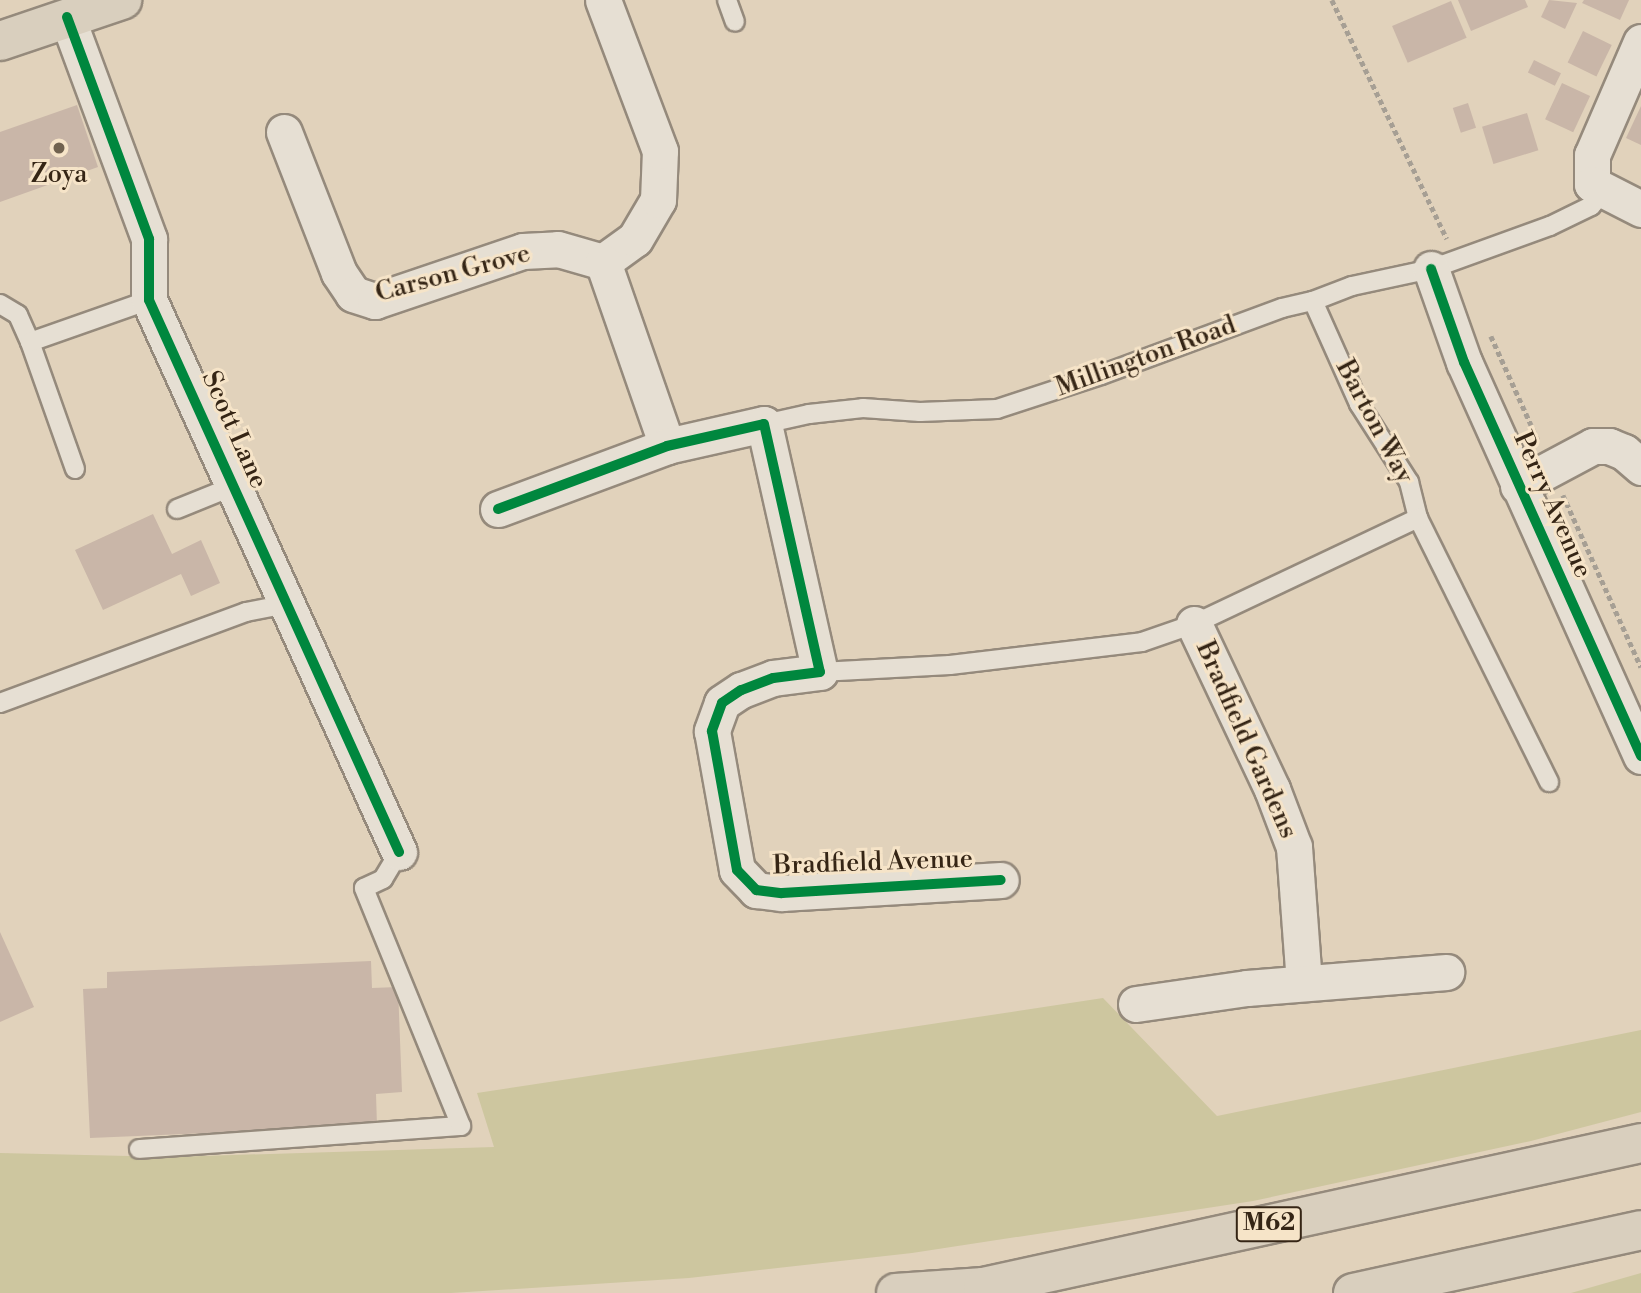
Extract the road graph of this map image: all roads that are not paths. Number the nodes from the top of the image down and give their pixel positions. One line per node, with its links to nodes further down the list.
1 (121, 0): 4 (main road)
2 (603, 0): 11 (street)
3 (727, 0): 5 (lane)
4 (67, 17): 6 (main road); 13 (street, Scott Lane)
5 (735, 22)
6 (0, 41)
7 (1641, 42): 9 (street)
8 (284, 132): 11 (street, Carson Grove)
9 (1605, 190): 10 (street); 12 (lane, Millington Road)
10 (1641, 209)
11 (603, 262): 18 (street)
12 (1431, 269): 14 (lane, Millington Road); 22 (street, Perry Avenue)
13 (149, 300): 16 (lane); 21 (street, Scott Lane)
14 (1313, 301): 17 (lane, Millington Road); 25 (lane, Barton Way)
15 (0, 304): 16 (lane)
16 (30, 342): 20 (lane)
17 (764, 424): 18 (street, Millington Road); 28 (street)
18 (667, 446): 24 (street, Millington Road)
19 (1641, 467): 22 (street)
20 (75, 468)
21 (234, 486): 23 (lane); 26 (street, Scott Lane)
22 (1518, 486): 30 (street, Perry Avenue)
23 (177, 509)
24 (498, 509)
25 (1418, 518): 27 (lane, Bradfield Avenue); 31 (lane, Barton Way)
26 (287, 604): 29 (lane); 32 (street, Scott Lane)
27 (1195, 624): 28 (lane, Bradfield Avenue); 35 (street, Bradfield Gardens)
28 (820, 672): 33 (street, Bradfield Avenue)
29 (0, 703)
30 (1641, 756)
31 (1549, 782)
32 (399, 852): 38 (lane)
33 (1001, 880)
34 (1446, 972): 35 (street)
35 (1304, 983): 36 (street)
36 (1136, 1004)
37 (1641, 1143): 40 (main road, M62)
38 (139, 1149)
39 (1641, 1230): 41 (main road)
40 (896, 1293)
41 (1353, 1293)

